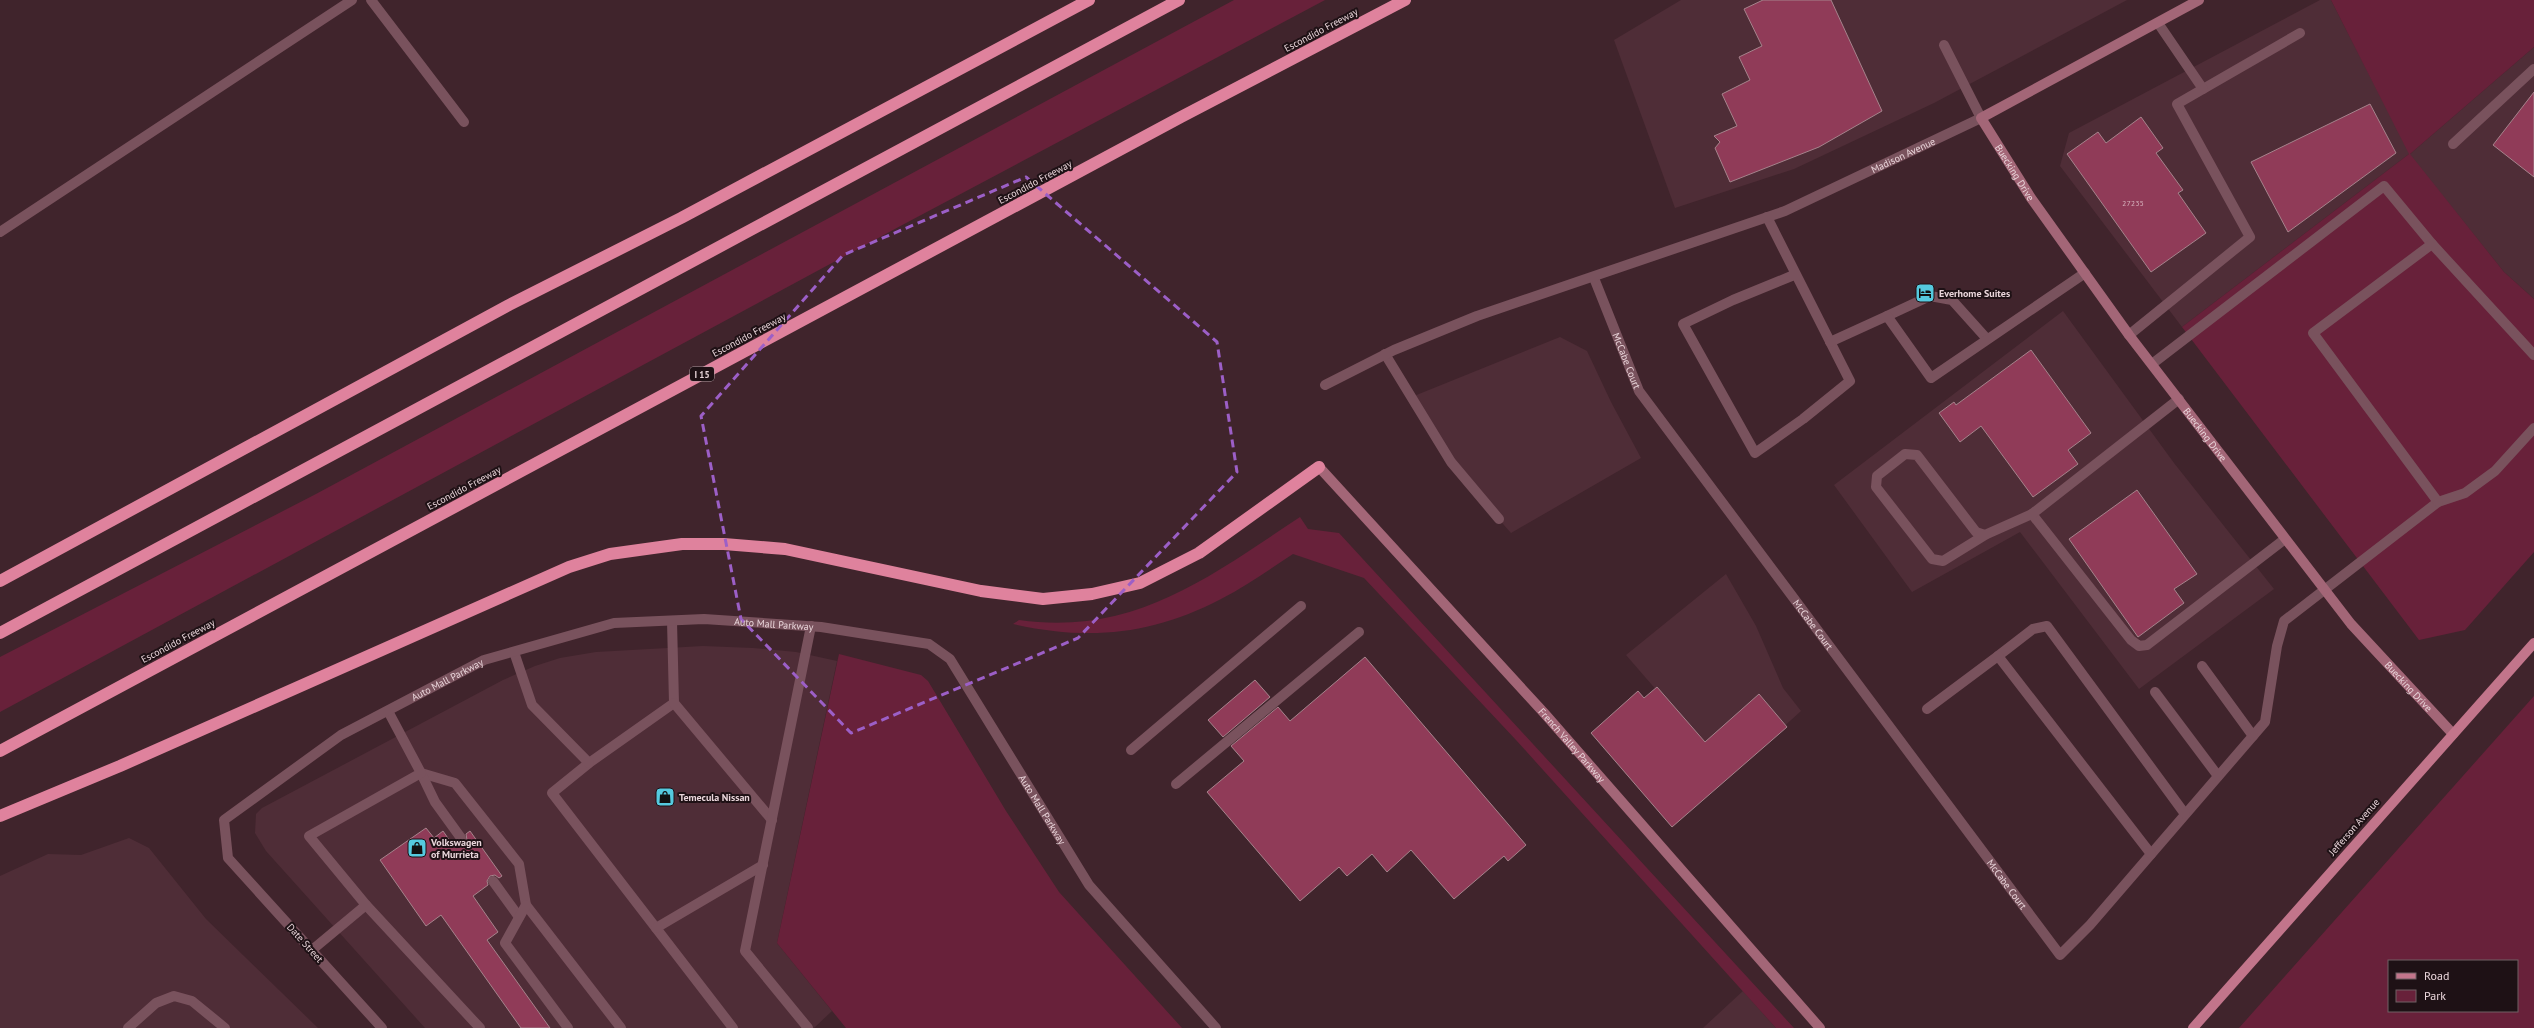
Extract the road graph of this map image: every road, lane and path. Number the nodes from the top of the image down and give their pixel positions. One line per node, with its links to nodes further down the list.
1 (352, 0): 16 (street)
2 (371, 0): 13 (street)
3 (1089, 0): 37 (highway)
4 (1179, 0): 43 (highway)
5 (1405, 0): 55 (highway, Escondido Freeway / I 15)
6 (2199, 0): 7 (street, Madison Avenue)
7 (2158, 22): 11 (street); 12 (street, Madison Avenue)
8 (2300, 33): 11 (street)
9 (1944, 45): 12 (street)
10 (2534, 68): 14 (street)
11 (2203, 89): 22 (street)
12 (1981, 118): 15 (street, Madison Avenue); 18 (street, Buecking Drive)
13 (464, 122)
14 (2453, 144)
15 (1767, 217): 19 (street); 20 (street, Madison Avenue)
16 (0, 232)
17 (2432, 244): 26 (street); 27 (street); 32 (street)
18 (2085, 273): 22 (street, Buecking Drive); 23 (street)
19 (1794, 275): 24 (street); 24 (street)
20 (1594, 278): 25 (street, Madison Avenue); 64 (street, McCabe Court)
21 (1887, 316): 23 (street); 23 (street); 24 (street)
22 (2129, 335): 27 (street, Buecking Drive)
23 (1987, 339)
24 (1830, 342)
25 (1385, 354): 28 (street, Madison Avenue); 34 (street)
26 (2534, 355)
27 (2152, 364): 29 (street, Buecking Drive)
28 (1325, 386)
29 (2179, 399): 33 (street); 36 (street, Buecking Drive)
30 (2534, 428): 32 (street)
31 (1319, 467): 61 (highway); 82 (street, French Valley Parkway)
32 (2438, 502): 38 (street)
33 (2032, 514): 35 (street); 36 (street)
34 (1499, 519)
35 (1985, 535): 35 (street)
36 (2286, 539): 38 (street, Buecking Drive)
37 (0, 581)
38 (2326, 591): 52 (street, Buecking Drive); 53 (street)
39 (1302, 606): 54 (street)
40 (672, 621): 41 (street, Auto Mall Parkway); 45 (street, Auto Mall Parkway); 49 (street)
41 (810, 626): 62 (street); 81 (street, Auto Mall Parkway)
42 (1359, 632): 59 (street)
43 (0, 633)
44 (2534, 643): 52 (main road, Jefferson Avenue)
45 (514, 652): 51 (street, Auto Mall Parkway); 56 (street)
46 (1998, 656): 50 (street); 60 (street); 64 (street)
47 (2202, 666): 53 (street)
48 (2155, 692): 58 (street)
49 (674, 703): 56 (street); 62 (street)
50 (1927, 709)
51 (388, 711): 57 (street); 65 (street, Auto Mall Parkway)
52 (2453, 734): 83 (main road, Jefferson Avenue)
53 (2253, 736): 58 (street)
54 (1131, 750)
55 (0, 751)
56 (589, 763): 71 (street)
57 (421, 773): 63 (street); 68 (street); 69 (street)
58 (2218, 776): 60 (street)
59 (1176, 784)
60 (2185, 814): 64 (street)
61 (0, 816)
62 (772, 820): 66 (street)
63 (461, 838)
64 (2152, 854)
65 (228, 858): 72 (street, Date Street)
66 (763, 865): 71 (street); 80 (street)
67 (493, 881): 70 (street)
68 (366, 905): 72 (street); 76 (street)
69 (526, 905): 70 (street); 78 (street)
70 (519, 917): 77 (street)
71 (656, 928): 79 (street)
72 (312, 950): 75 (street, Date Street)
73 (128, 1028): 74 (street)
74 (225, 1028)
75 (382, 1028)
76 (480, 1028)
77 (568, 1028)
78 (621, 1028)
79 (733, 1028)
80 (808, 1028)
81 (1216, 1028)
82 (1820, 1028)
83 (2193, 1028)

